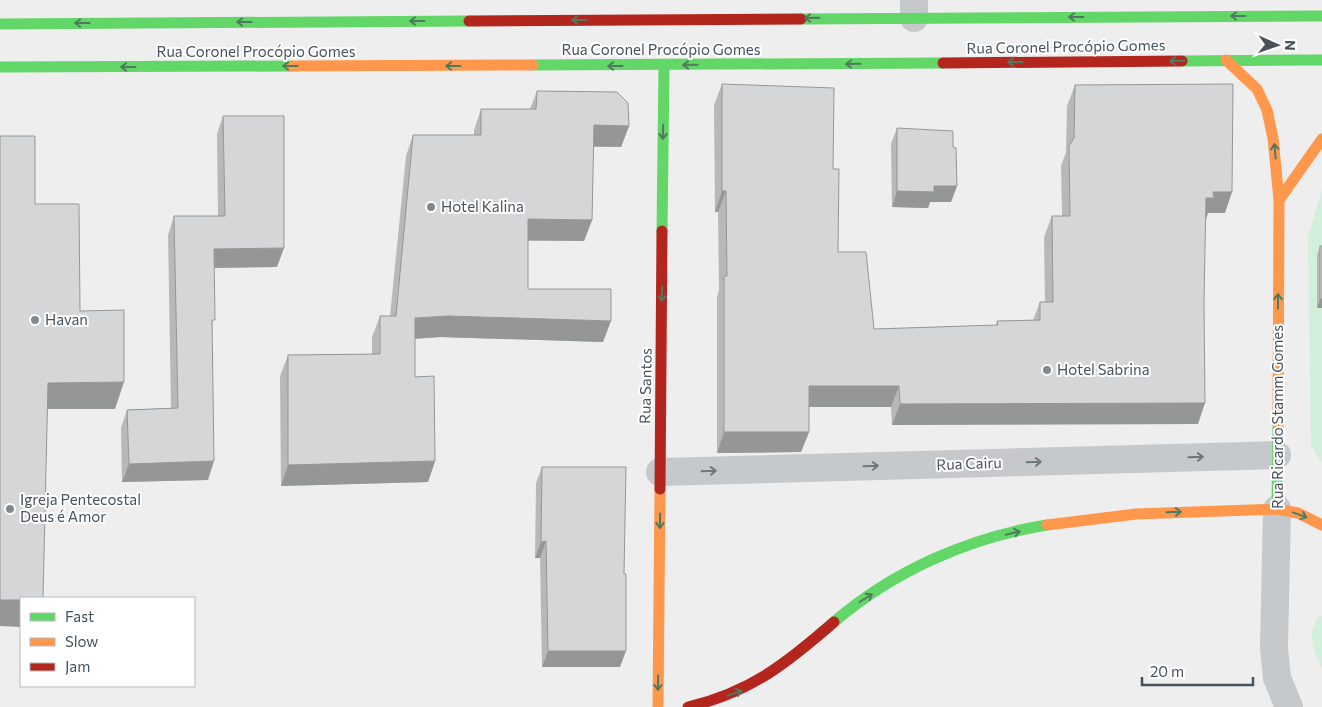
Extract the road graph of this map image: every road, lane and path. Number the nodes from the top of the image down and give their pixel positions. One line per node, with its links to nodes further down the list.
1 (364, 7): 4 (main road)
2 (914, 9): 3 (main road, Rua Coronel Procópio Gomes, one-way to 2); 4 (main road, Rua Coronel Procópio Gomes, one-way to 4)
3 (1322, 16)
4 (363, 22): 5 (main road, Rua Coronel Procópio Gomes, one-way to 5)
5 (0, 24)
6 (1226, 60): 7 (main road, Rua Coronel Procópio Gomes); 8 (main road, Rua Coronel Procópio Gomes, one-way to 8); 11 (main road, Rua Ricardo Stamm Gomes, one-way to 6)
7 (1322, 60)
8 (664, 65): 9 (main road, Rua Coronel Procópio Gomes, one-way to 9); 13 (main road, Rua Santos, one-way to 13)
9 (0, 67)
10 (1322, 139): 11 (main road)
11 (1279, 200): 12 (main road, Rua Ricardo Stamm Gomes, one-way to 11)
12 (1277, 455): 13 (street, Rua Cairu, one-way to 12); 14 (main road, Rua Ricardo Stamm Gomes)
13 (660, 472): 16 (main road, Rua Santos, one-way to 16)
14 (1277, 509): 15 (main road, one-way to 15); 17 (main road, one-way to 14); 18 (street, Rua Ricardo Stamm Gomes)
15 (1322, 525)
16 (658, 707)
17 (688, 707)
18 (1289, 707)

